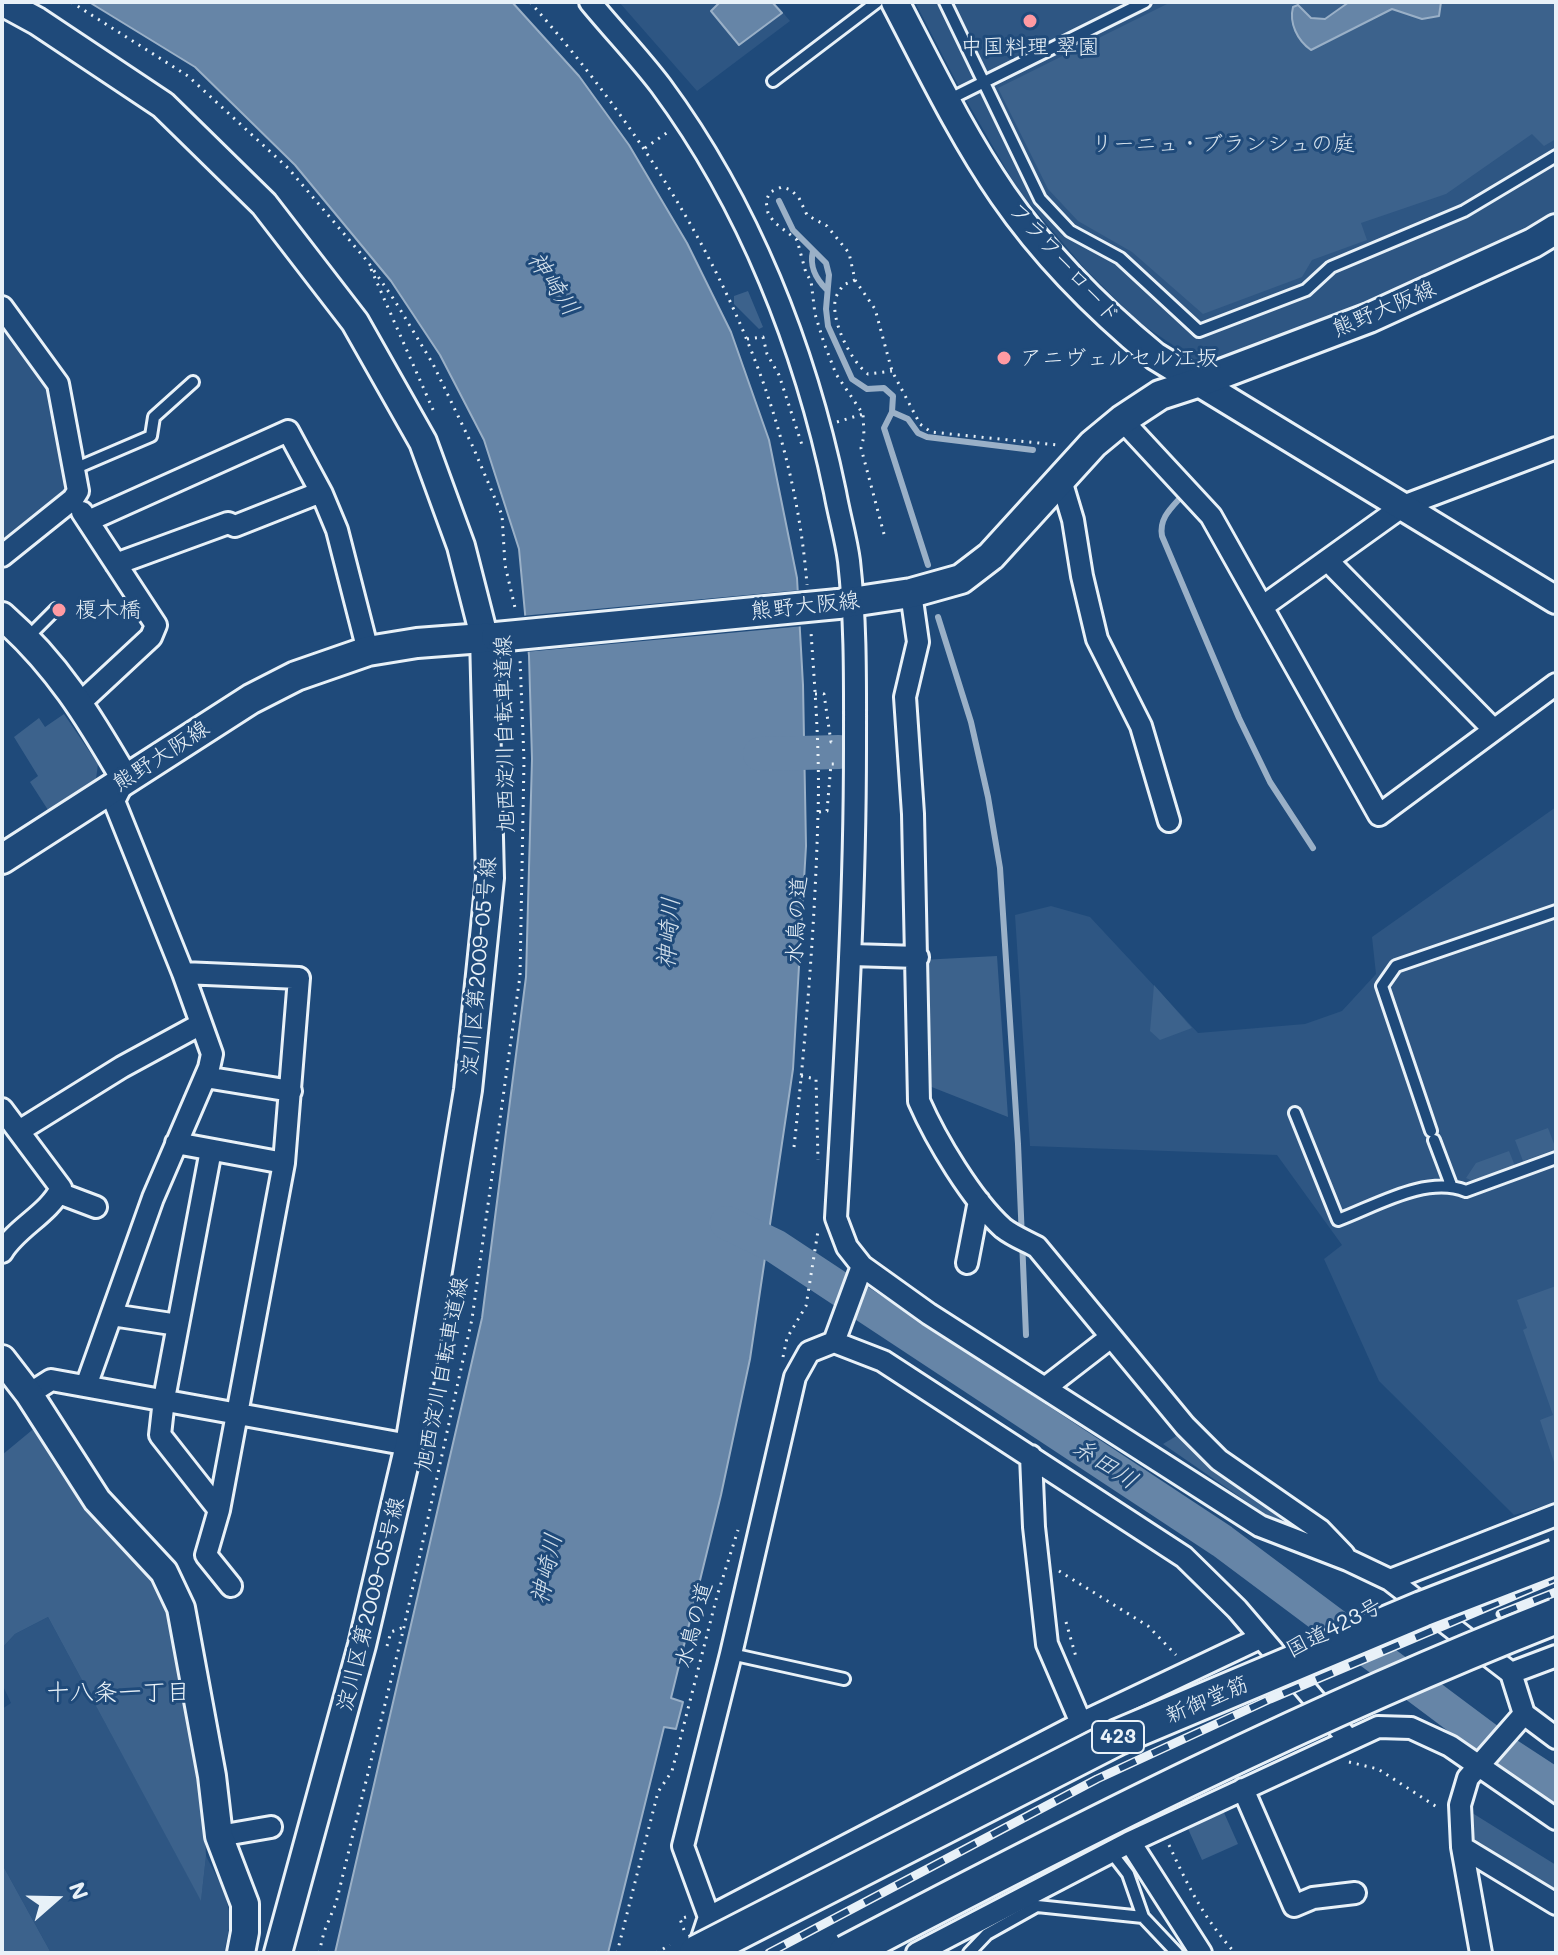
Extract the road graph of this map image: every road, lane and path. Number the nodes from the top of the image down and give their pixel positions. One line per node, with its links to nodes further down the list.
1 (2, 2): 46 (street, 淀川区第2009-05号線)
2 (71, 2): 46 (path, 旭西淀川自転車道線)
3 (530, 2): 13 (path)
4 (590, 2): 41 (street)
5 (877, 2): 9 (lane)
6 (895, 2): 11 (street, フラワーロード)
7 (945, 2): 10 (lane)
8 (1145, 2): 10 (lane)
9 (773, 81)
10 (984, 83): 11 (lane); 14 (lane)
11 (946, 101): 21 (street, フラワーロード)
12 (664, 135): 13 (path)
13 (645, 148): 18 (path)
14 (1556, 156)
15 (1556, 229): 21 (main road, 熊野大阪線)
16 (855, 280): 19 (path); 19 (path); 22 (path)
17 (2, 307): 28 (street)
18 (747, 339): 27 (path); 38 (path)
19 (892, 371): 25 (path)
20 (193, 382): 28 (lane)
21 (1200, 382): 23 (main road, 熊野大阪線); 32 (street, フラワーロード)
22 (863, 414): 24 (path); 34 (path)
23 (1122, 420): 29 (main road, 熊野大阪線); 42 (street)
24 (833, 423)
25 (1066, 446)
26 (1556, 448): 32 (street)
27 (804, 450)
28 (74, 469): 31 (street)
29 (1061, 480): 39 (main road, 熊野大阪線); 57 (street)
30 (321, 492): 33 (street); 37 (street); 47 (street)
31 (73, 499): 33 (street); 35 (street)
32 (1403, 506): 36 (street); 40 (street, フラワーロード)
33 (88, 521): 37 (street)
34 (884, 534)
35 (2, 556)
36 (1328, 561): 42 (street); 52 (street)
37 (116, 564): 51 (street)
38 (807, 584)
39 (911, 593): 41 (main road, 熊野大阪線); 61 (street)
40 (1556, 600)
41 (846, 603): 46 (main road, 熊野大阪線, bridge); 60 (street)
42 (1262, 607): 52 (street)
43 (56, 609): 44 (lane)
44 (10, 628): 51 (street)
45 (811, 631): 50 (path, 水鳥の道)
46 (500, 632): 47 (main road, 熊野大阪線); 95 (street, 淀川区第2009-05号線)
47 (368, 651): 55 (main road, 熊野大阪線)
48 (520, 654): 137 (path, 旭西淀川自転車道線)
49 (1556, 684): 52 (street)
50 (815, 694): 53 (path); 56 (path, 水鳥の道)
51 (80, 703): 55 (street)
52 (1493, 729)
53 (831, 742)
54 (831, 764): 56 (path)
55 (125, 779): 58 (main road, 熊野大阪線); 62 (street)
56 (819, 812): 64 (path, 水鳥の道)
57 (1169, 821)
58 (2, 859)
59 (1556, 911): 76 (lane)
60 (852, 955): 61 (street); 83 (street)
61 (918, 957): 78 (street)
62 (183, 973): 63 (street); 66 (street)
63 (201, 1024): 65 (street); 69 (street)
64 (801, 1076): 71 (path, 水鳥の道); 73 (path)
65 (205, 1077): 66 (street); 70 (street)
66 (291, 1091): 75 (street)
67 (2, 1109): 69 (street)
68 (1295, 1113): 76 (lane)
69 (19, 1131): 77 (street)
70 (176, 1143): 72 (street); 84 (street)
71 (794, 1147)
72 (211, 1150): 75 (street); 85 (street)
73 (818, 1158)
74 (1556, 1158): 76 (lane)
75 (284, 1163): 94 (street)
76 (1451, 1185)
77 (59, 1193): 79 (street); 81 (street)
78 (979, 1201): 82 (street); 87 (street)
79 (96, 1207)
80 (820, 1222): 89 (path)
81 (2, 1252)
82 (967, 1263)
83 (859, 1272): 86 (street); 91 (street)
84 (112, 1315): 85 (street); 90 (street)
85 (178, 1325): 93 (street)
86 (837, 1334): 96 (street); 110 (street)
87 (1111, 1337): 91 (street); 102 (street)
88 (2, 1359): 92 (street)
89 (782, 1362)
90 (86, 1386): 92 (street); 93 (street)
91 (1045, 1388): 102 (street)
92 (29, 1394): 126 (street)
93 (164, 1399): 94 (street); 97 (street)
94 (238, 1413): 95 (street); 97 (street)
95 (409, 1445): 136 (street, 淀川区第2009-05号線)
96 (1031, 1456): 108 (street); 117 (street)
97 (219, 1510): 105 (street)
98 (1556, 1515): 104 (street)
99 (740, 1523): 138 (path, 水鳥の道)
100 (1556, 1532): 118 (highway, 国道423号 / 423, bridge)
101 (1556, 1557): 118 (highway, 新御堂筋 / 423, bridge)
102 (1348, 1560): 104 (street)
103 (1057, 1578): 113 (path)
104 (1390, 1580): 114 (street)
105 (231, 1586)
106 (1556, 1616): 123 (highway, bridge)
107 (1065, 1617): 112 (path)
108 (1260, 1638): 113 (street); 120 (street)
109 (1556, 1640): 123 (highway, bridge)
110 (731, 1654): 115 (lane); 132 (street)
111 (1556, 1656): 114 (street)
112 (1076, 1659)
113 (1195, 1668): 117 (street)
114 (1511, 1673): 116 (street)
115 (844, 1679)
116 (1524, 1714): 119 (street); 121 (street)
117 (1081, 1723): 132 (street)
118 (1118, 1737): 134 (highway, 新御堂筋 / 423, bridge)
119 (1556, 1738)
120 (1349, 1740): 121 (street); 122 (street)
121 (1479, 1767): 124 (street); 128 (street)
122 (1243, 1789): 123 (street); 130 (street)
123 (1156, 1812): 127 (street); 139 (highway, bridge); 144 (path)
124 (1556, 1819)
125 (271, 1827): 126 (street)
126 (219, 1836): 135 (street)
127 (1130, 1842): 129 (street); 143 (street)
128 (1462, 1847): 131 (street); 145 (street)
129 (1111, 1852): 133 (lane); 140 (street)
130 (1355, 1893)
131 (1556, 1904)
132 (709, 1917): 134 (street)
133 (1143, 1917): 141 (lane); 142 (lane)
134 (692, 1940)
135 (241, 1953)
136 (278, 1953)
137 (319, 1953)
138 (617, 1953)
139 (846, 1953)
140 (917, 1953)
141 (969, 1953)
142 (1177, 1953)
143 (1201, 1953)
144 (1235, 1953)
145 (1481, 1953)

